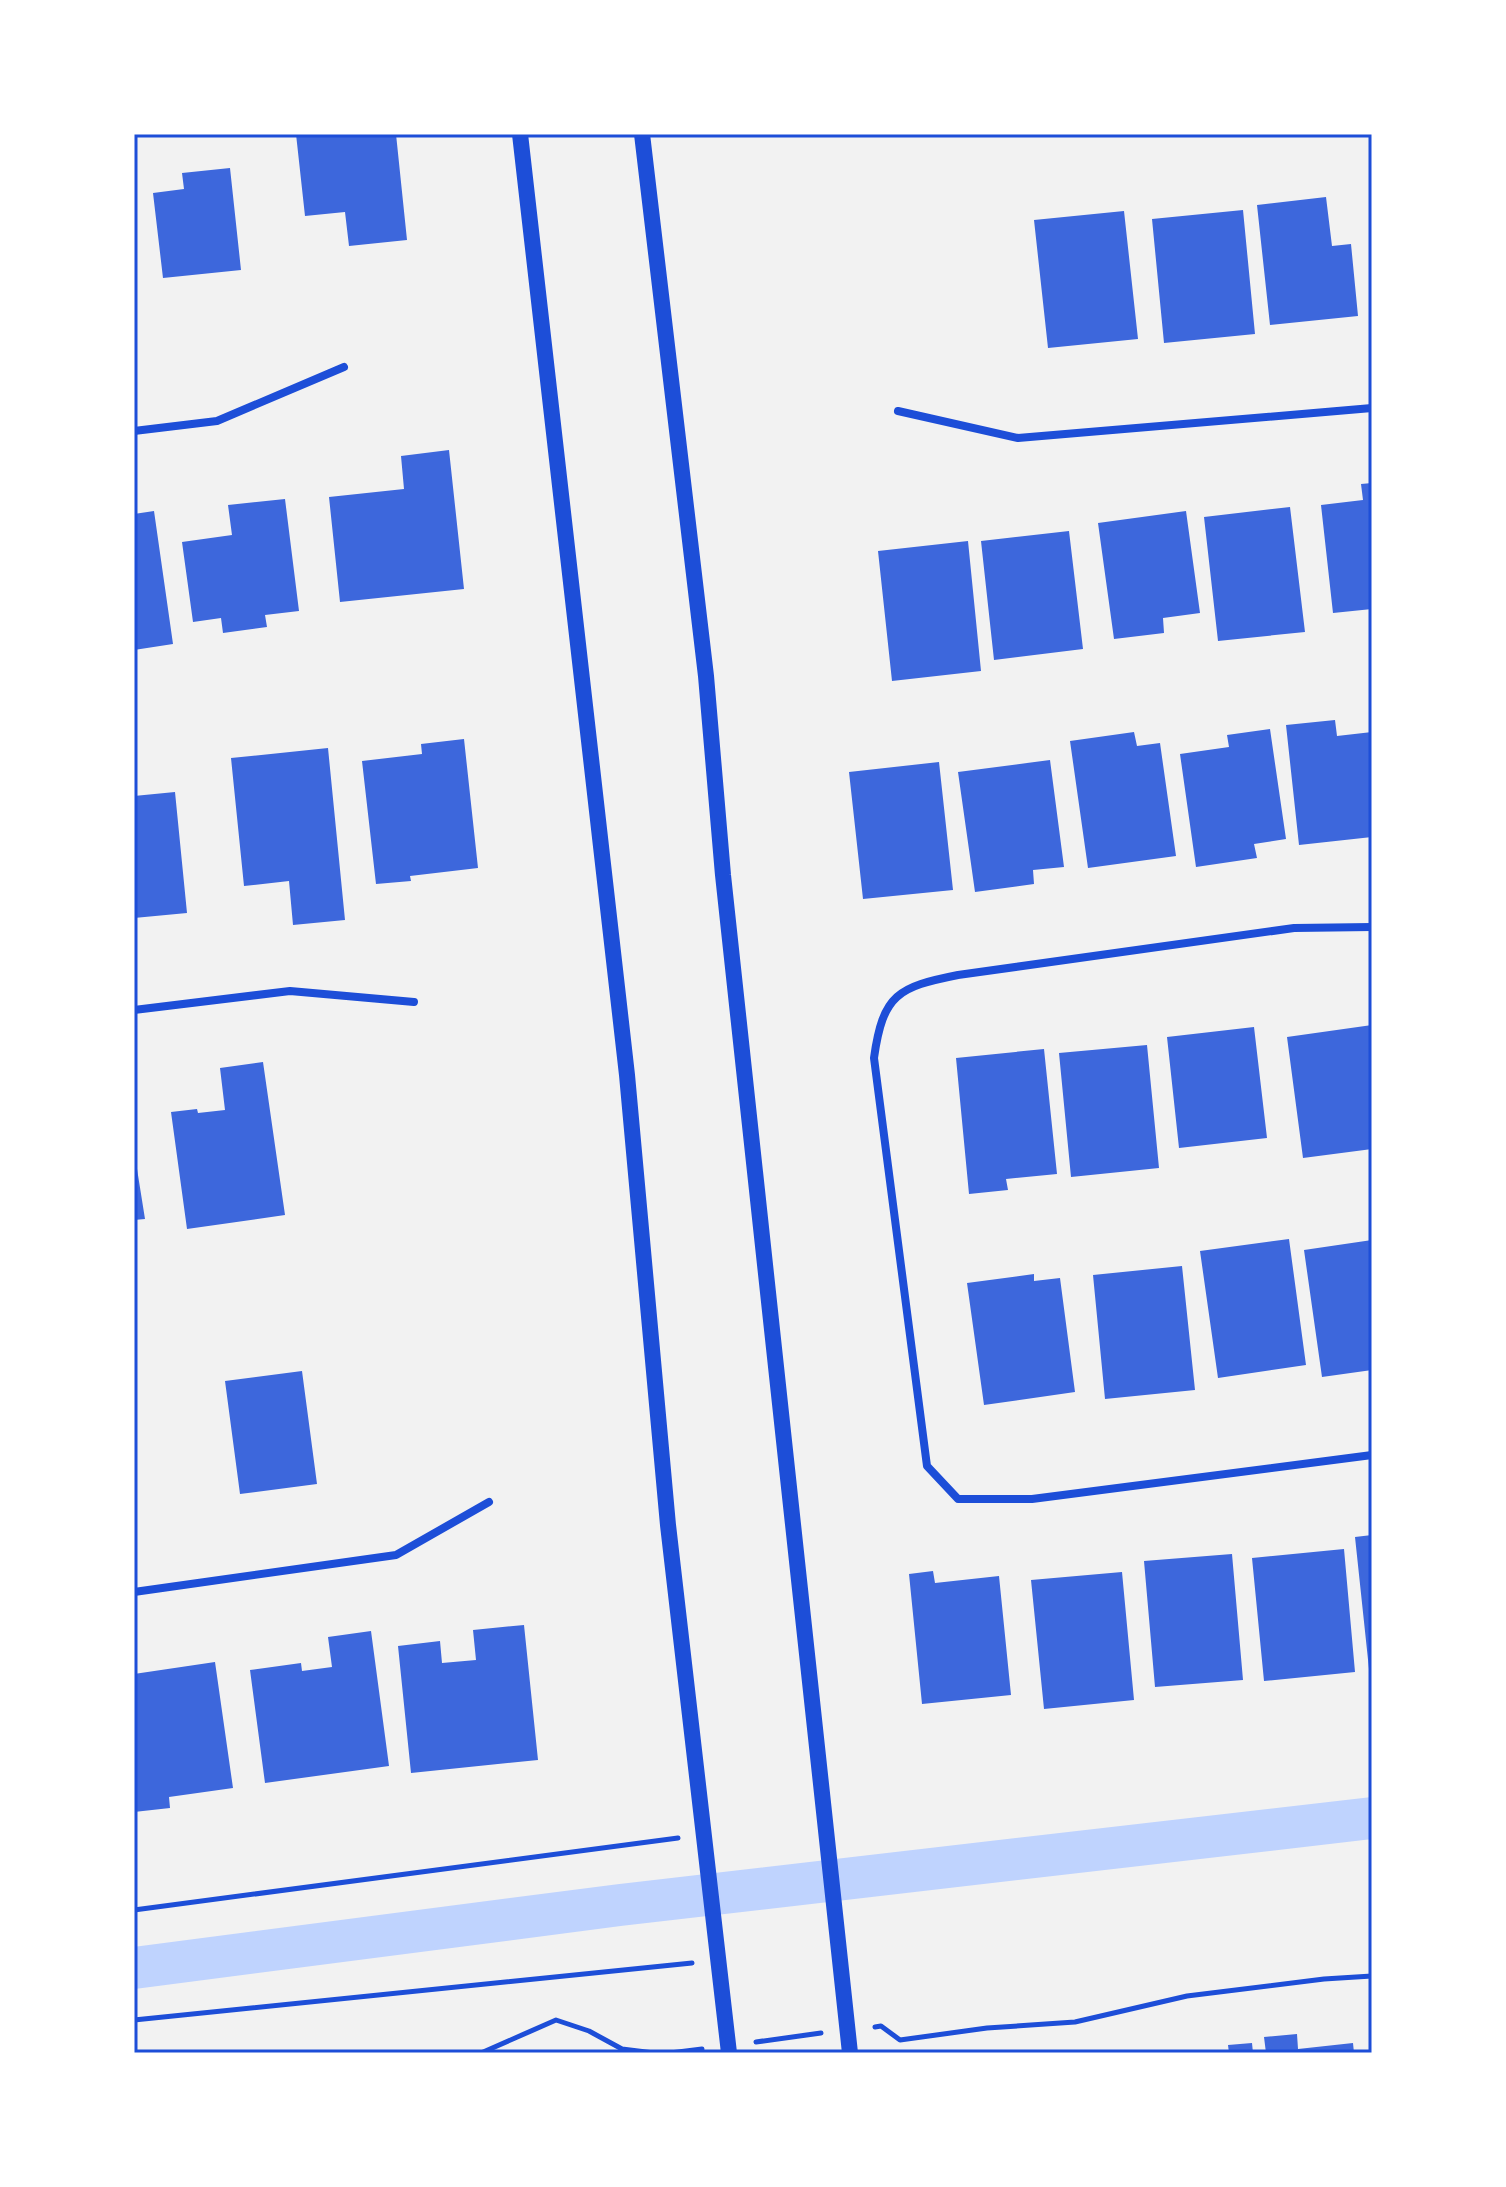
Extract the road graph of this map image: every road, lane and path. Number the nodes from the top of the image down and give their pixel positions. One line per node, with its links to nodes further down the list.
1 (520, 134): 13 (main road)
2 (642, 134): 18 (main road)
3 (344, 367): 6 (street)
4 (1372, 408): 5 (street)
5 (898, 411)
6 (134, 431)
7 (1372, 927): 10 (street)
8 (414, 1002): 9 (street)
9 (134, 1010)
10 (1372, 1455)
11 (489, 1502): 12 (street)
12 (134, 1592)
13 (703, 1835): 14 (path); 15 (main road)
14 (134, 1910)
15 (716, 1954): 17 (path); 19 (main road)
16 (1372, 1976): 18 (path)
17 (134, 2020)
18 (847, 2030): 19 (path); 23 (main road)
19 (729, 2049): 22 (path)
20 (481, 2053): 21 (path)
21 (654, 2053)
22 (670, 2053)
23 (850, 2053)

